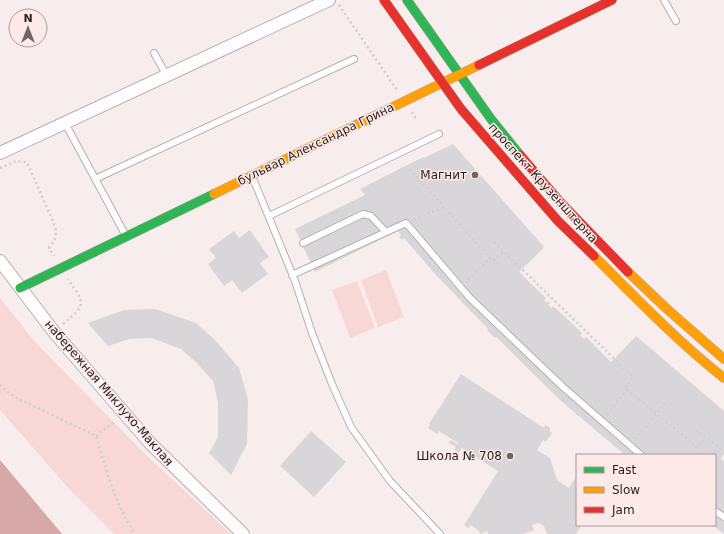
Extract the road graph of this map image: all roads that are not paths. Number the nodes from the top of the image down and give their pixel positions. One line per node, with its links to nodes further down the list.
1 (384, 0): 11 (main road, проспект Крузенштерна)
2 (407, 0): 9 (main road, проспект Крузенштерна)
3 (612, 0): 9 (main road, бульвар Александра Грина)
4 (664, 0): 6 (lane)
5 (333, 1): 10 (street)
6 (676, 21)
7 (154, 53): 10 (lane)
8 (354, 59): 16 (lane)
9 (459, 74): 11 (main road, бульвар Александра Грина); 24 (main road, проспект Крузенштерна)
10 (167, 76): 12 (street)
11 (442, 82): 15 (main road, бульвар Александра Грина); 25 (main road, проспект Крузенштерна)
12 (65, 123): 14 (street); 16 (lane)
13 (439, 134): 17 (lane)
14 (0, 153)
15 (252, 175): 17 (lane); 19 (main road, бульвар Александра Грина)
16 (95, 179): 19 (lane)
17 (269, 216): 22 (lane)
18 (386, 232): 20 (lane); 22 (lane); 26 (lane)
19 (126, 236): 23 (main road, бульвар Александра Грина)
20 (303, 243)
21 (0, 261): 23 (street, набережная Миклухо-Маклая)
22 (292, 275): 28 (lane)
23 (20, 288): 27 (street, набережная Миклухо-Маклая)
24 (724, 359)
25 (724, 378)
26 (640, 454)
27 (243, 534)
28 (440, 534)

